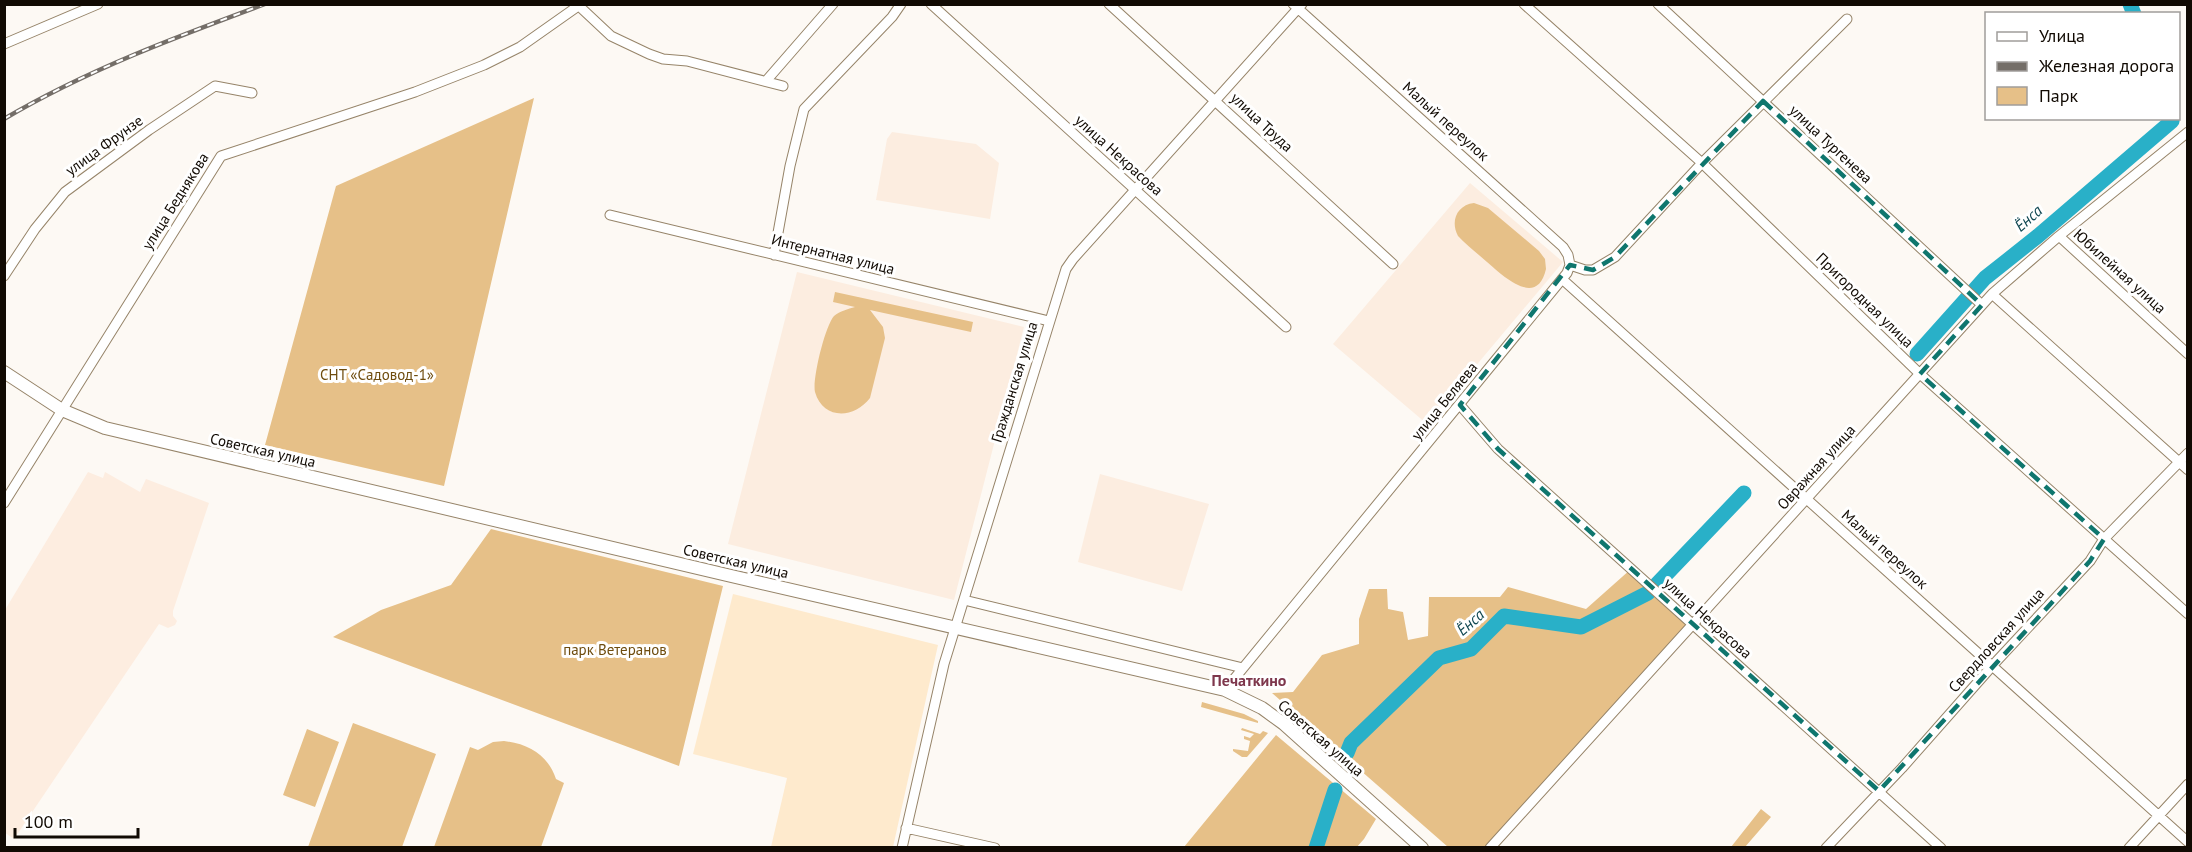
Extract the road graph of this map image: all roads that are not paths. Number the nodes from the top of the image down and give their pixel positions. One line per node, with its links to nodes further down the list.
1 (98, 4): 11 (street)
2 (834, 4): 12 (street)
3 (901, 4): 22 (street)
4 (931, 4): 19 (street, улица Некрасова)
5 (1109, 4): 15 (street, улица Труда)
6 (1524, 4): 18 (street, Пригородная улица)
7 (1658, 4): 16 (street, улица Тургенева)
8 (580, 5): 12 (street); 35 (street, улица Беднякова)
9 (1298, 6): 15 (street, Гражданская улица); 24 (street, Малый переулок)
10 (1847, 19): 16 (street)
11 (4, 44)
12 (766, 81): 13 (street)
13 (783, 86)
14 (252, 93): 25 (street, улица Фрунзе)
15 (1216, 100): 19 (street, Гражданская улица); 23 (street, улица Труда)
16 (1763, 101): 18 (street); 28 (street, улица Тургенева)
17 (2187, 132): 21 (street, Овражная улица)
18 (1702, 164): 24 (street); 33 (street, Пригородная улица)
19 (1135, 190): 29 (street, Гражданская улица); 30 (street, улица Некрасова)
20 (610, 215): 22 (street, Интернатная улица)
21 (2059, 236): 27 (street, Овражная улица); 31 (street, Юбилейная улица)
22 (774, 255): 29 (street, Интернатная улица)
23 (1393, 264)
24 (1570, 265): 26 (street, улица Беляева)
25 (4, 276)
26 (1562, 279): 34 (street, улица Беляева); 39 (street, Малый переулок)
27 (1992, 294): 28 (street, Овражная улица); 37 (street)
28 (1982, 305): 33 (street, Овражная улица)
29 (1049, 321): 42 (street, Гражданская улица)
30 (1286, 327)
31 (2187, 354)
32 (4, 372): 35 (main road, Советская улица)
33 (1920, 374): 39 (street, Овражная улица); 41 (street, Пригородная улица)
34 (1460, 405): 44 (street, улица Некрасова); 47 (street, улица Беляева)
35 (62, 410): 40 (street, улица Беднякова); 45 (main road, Советская улица)
36 (2187, 453): 37 (street, Свердловская улица)
37 (2179, 463): 38 (street); 41 (street, Свердловская улица)
38 (2187, 470)
39 (1807, 500): 44 (street, Овражная улица); 46 (street, Малый переулок)
40 (4, 503)
41 (2104, 539): 43 (street, Пригородная улица); 46 (street, Свердловская улица)
42 (964, 600): 45 (street, Гражданская улица); 47 (street)
43 (2187, 614)
44 (1694, 624): 50 (street, улица Некрасова); 58 (street, Овражная улица)
45 (955, 628): 48 (main road, Советская улица); 52 (street, Гражданская улица)
46 (1993, 665): 50 (street, Свердловская улица); 51 (street, Малый переулок)
47 (1243, 668): 48 (street, улица Беляева)
48 (1225, 690): 57 (main road, Советская улица)
49 (2187, 784): 51 (street)
50 (1879, 791): 59 (street, Свердловская улица); 60 (street, улица Некрасова)
51 (2158, 816): 53 (street, Малый переулок); 61 (street)
52 (906, 828): 54 (street); 55 (street, Гражданская улица)
53 (2187, 842)
54 (979, 846): 56 (street)
55 (902, 848)
56 (995, 848)
57 (1422, 848)
58 (1490, 848)
59 (1826, 848)
60 (1941, 848)
61 (2129, 848)

